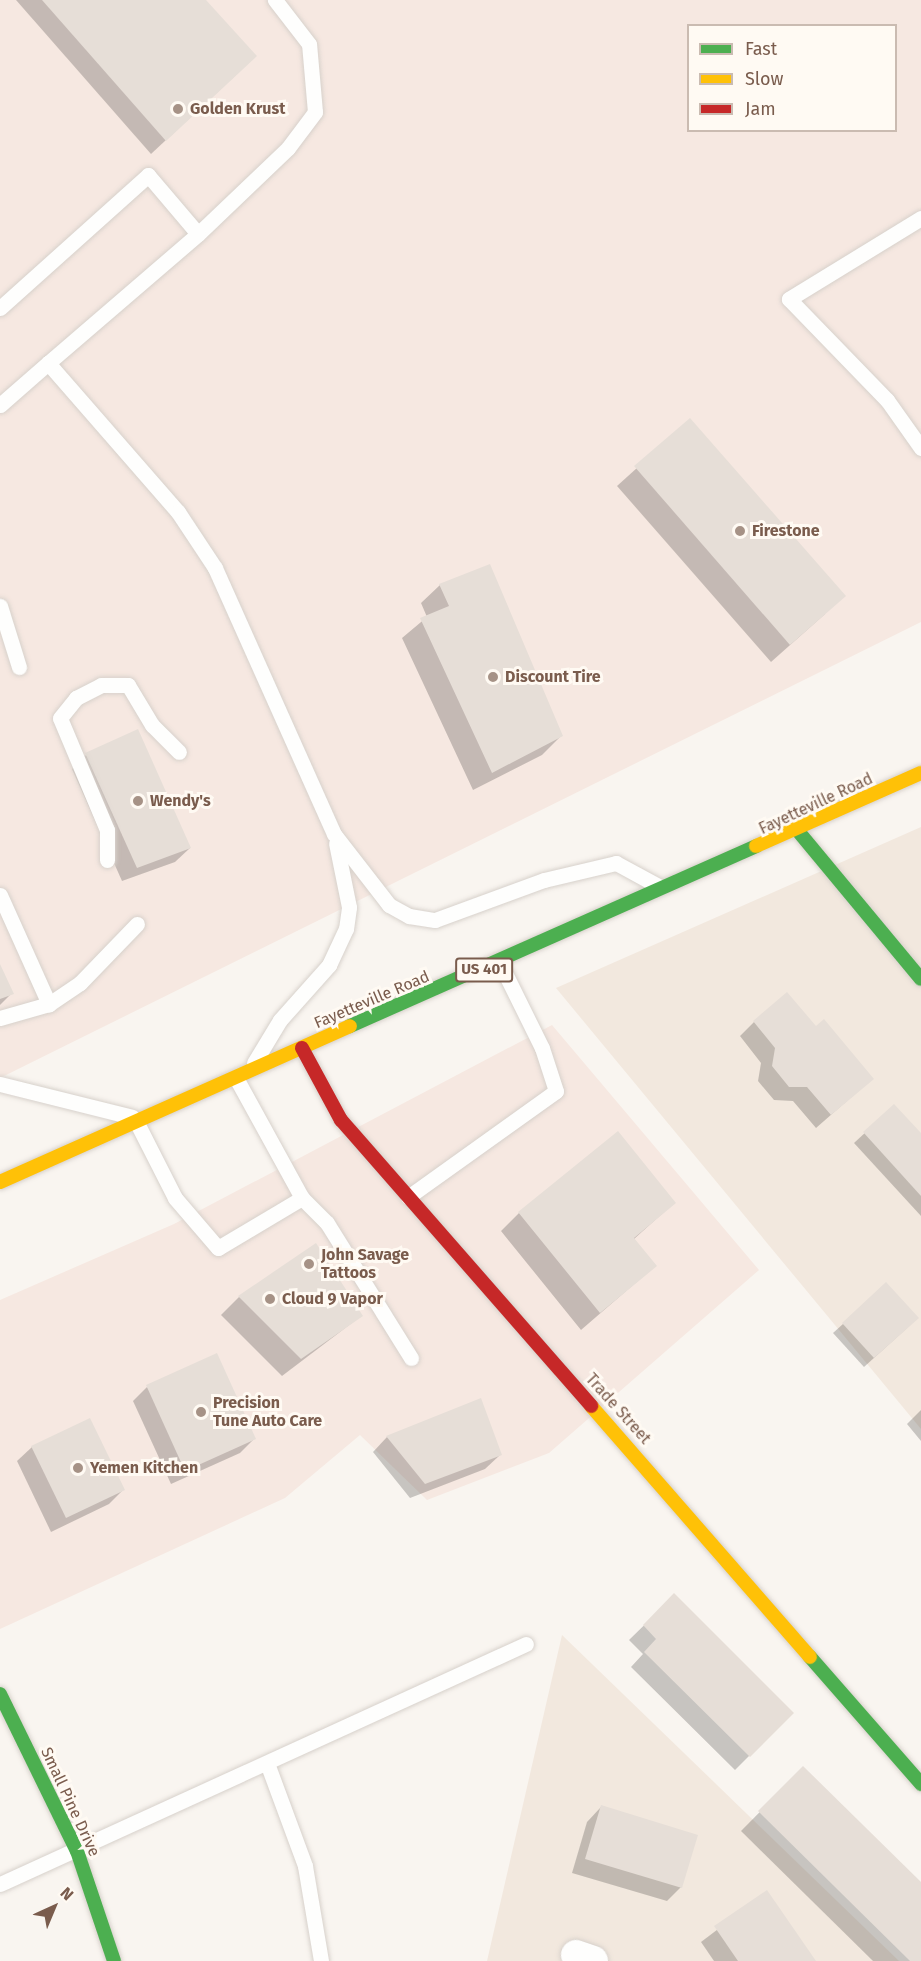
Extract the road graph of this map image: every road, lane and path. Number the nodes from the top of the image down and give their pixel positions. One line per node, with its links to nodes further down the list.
1 (274, 0): 3 (lane)
2 (921, 218): 7 (lane)
3 (198, 234): 4 (lane); 5 (lane)
4 (0, 308)
5 (48, 363): 6 (lane); 13 (lane)
6 (0, 405)
7 (921, 448)
8 (0, 606): 9 (lane)
9 (19, 667)
10 (179, 752): 14 (lane)
11 (921, 773): 12 (main road, Fayetteville Road / US 401)
12 (798, 831): 15 (main road, Fayetteville Road / US 401); 19 (main road)
13 (334, 834): 15 (lane); 23 (lane)
14 (107, 860)
15 (664, 890): 18 (main road, Fayetteville Road / US 401)
16 (0, 895): 20 (lane)
17 (137, 924): 20 (lane)
18 (500, 963): 22 (main road, Fayetteville Road / US 401); 27 (lane)
19 (921, 979)
20 (49, 1004): 21 (lane)
21 (0, 1018)
22 (302, 1048): 23 (main road, Fayetteville Road / US 401); 27 (main road, Trade Street)
23 (242, 1075): 25 (main road, Fayetteville Road / US 401); 28 (lane)
24 (0, 1084): 25 (lane)
25 (140, 1121): 26 (main road, Fayetteville Road / US 401); 28 (lane)
26 (0, 1182)
27 (408, 1197): 33 (main road, Trade Street)
28 (302, 1198): 29 (lane)
29 (411, 1358)
30 (526, 1644): 32 (lane)
31 (0, 1694): 34 (main road, Small Pine Drive)
32 (267, 1763): 34 (lane); 37 (lane)
33 (921, 1784)
34 (77, 1851): 35 (lane); 36 (main road, Small Pine Drive)
35 (0, 1884)
36 (114, 1961)
37 (321, 1961)

